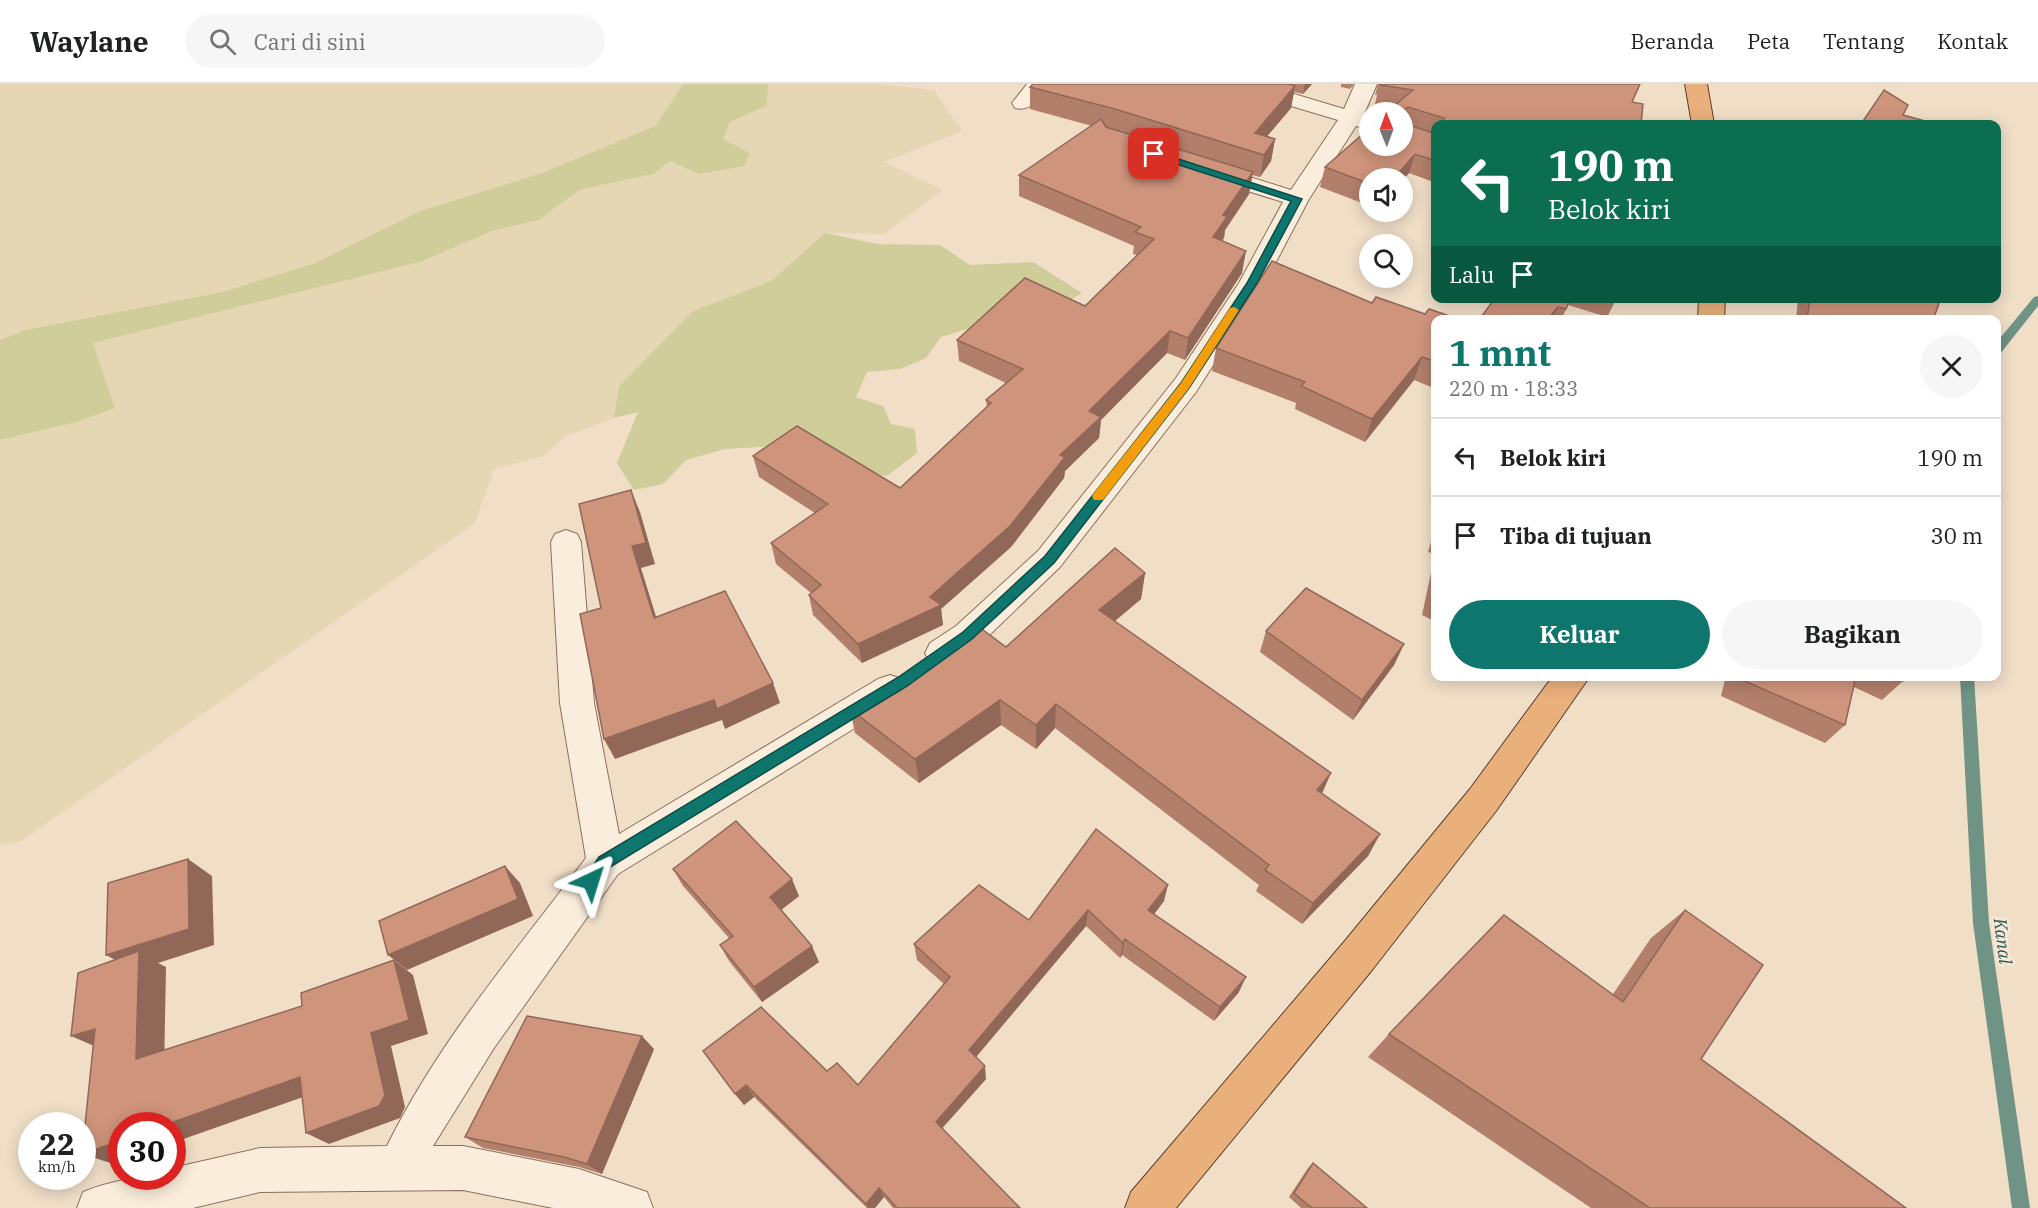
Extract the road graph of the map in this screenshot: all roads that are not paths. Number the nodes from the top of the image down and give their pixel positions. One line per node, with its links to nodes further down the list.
1 (1038, 84): 6 (street)
2 (1238, 84): 7 (street)
3 (1366, 84): 5 (street)
4 (1695, 84): 9 (highway)
5 (1363, 102)
6 (1023, 103)
7 (1359, 119)
8 (1359, 120): 11 (street)
9 (1702, 120)
10 (1189, 165): 11 (street)
11 (1297, 199): 14 (street)
12 (566, 542): 14 (street)
13 (1569, 681): 18 (highway)
14 (605, 862): 15 (street)
15 (399, 1168): 16 (street); 17 (street)
16 (99, 1208)
17 (632, 1208)
18 (1147, 1208)

